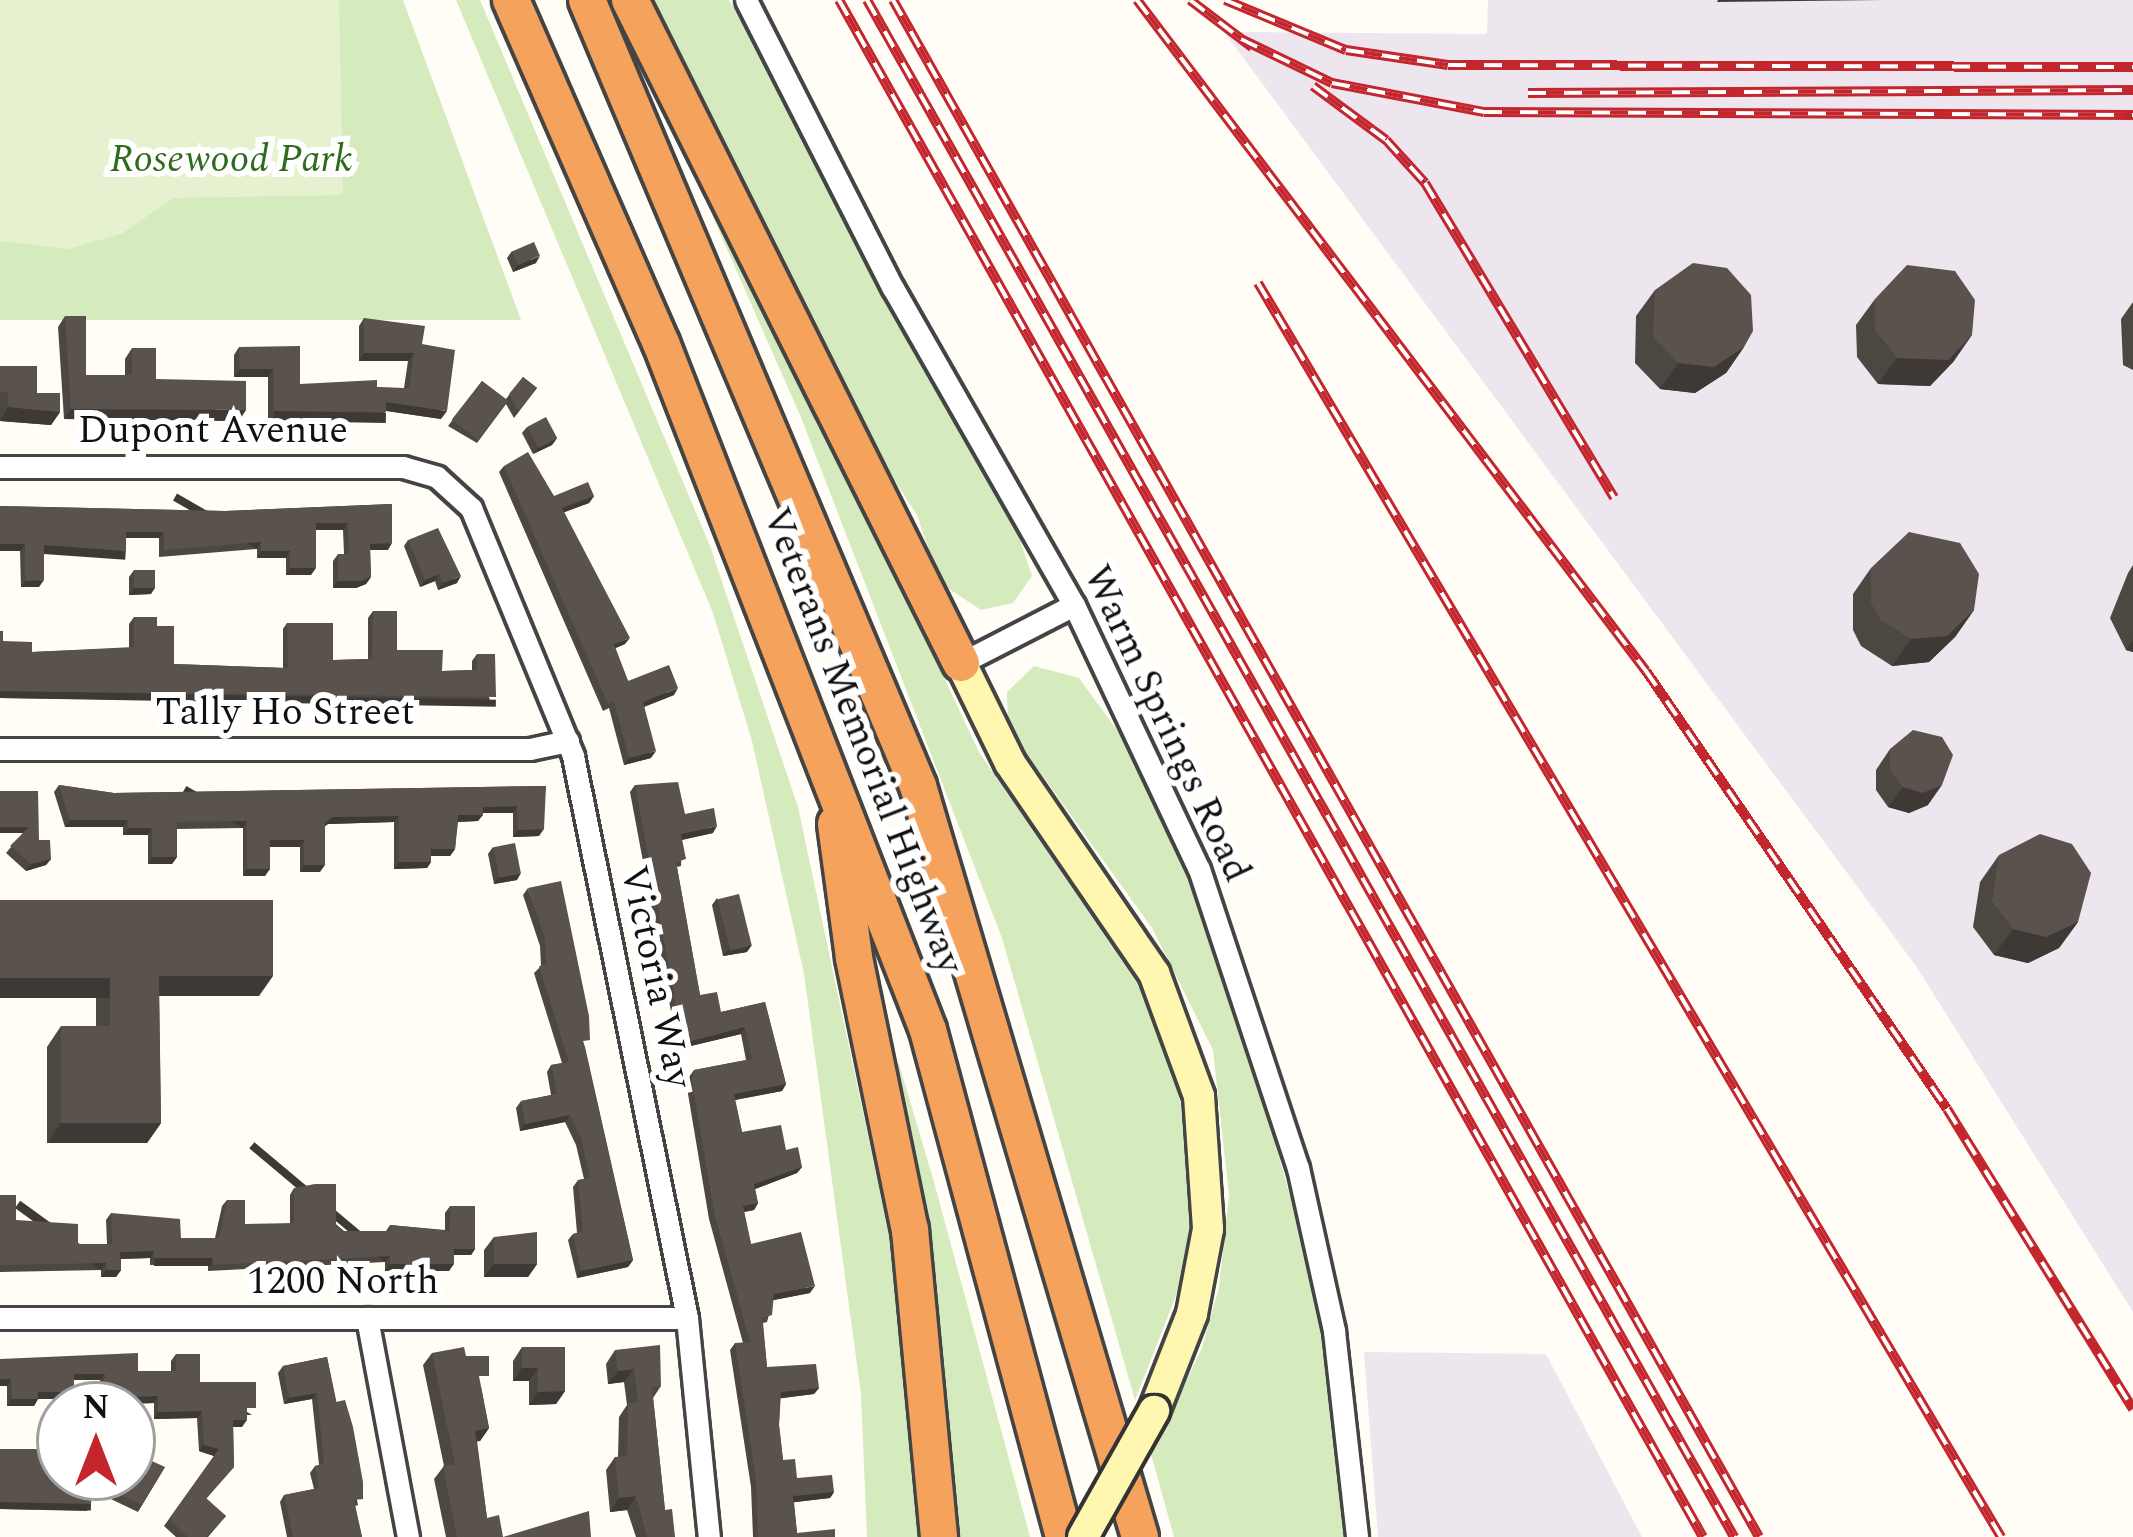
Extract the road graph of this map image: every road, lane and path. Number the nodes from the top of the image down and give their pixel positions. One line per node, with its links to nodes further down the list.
1 (511, 0): 11 (highway, Veterans Memorial Highway)
2 (587, 0): 20 (highway, Veterans Memorial Highway)
3 (630, 0): 8 (highway)
4 (746, 0): 7 (street, Warm Springs Road)
5 (0, 467): 6 (street, Dupont Avenue)
6 (426, 472): 9 (street, Victoria Way)
7 (1074, 605): 8 (street); 21 (street, Warm Springs Road)
8 (961, 663): 19 (main road, bridge)
9 (568, 741): 10 (street, Tally Ho Street); 14 (street, Victoria Way)
10 (0, 749)
11 (827, 761): 17 (highway); 18 (highway, Veterans Memorial Highway)
12 (0, 1318): 13 (street, 1200 North)
13 (367, 1318): 14 (street, 1200 North); 15 (street)
14 (687, 1318): 16 (street, Victoria Way)
15 (408, 1537)
16 (709, 1537)
17 (939, 1537)
18 (1064, 1537)
19 (1083, 1537)
20 (1140, 1537)
21 (1358, 1537)

